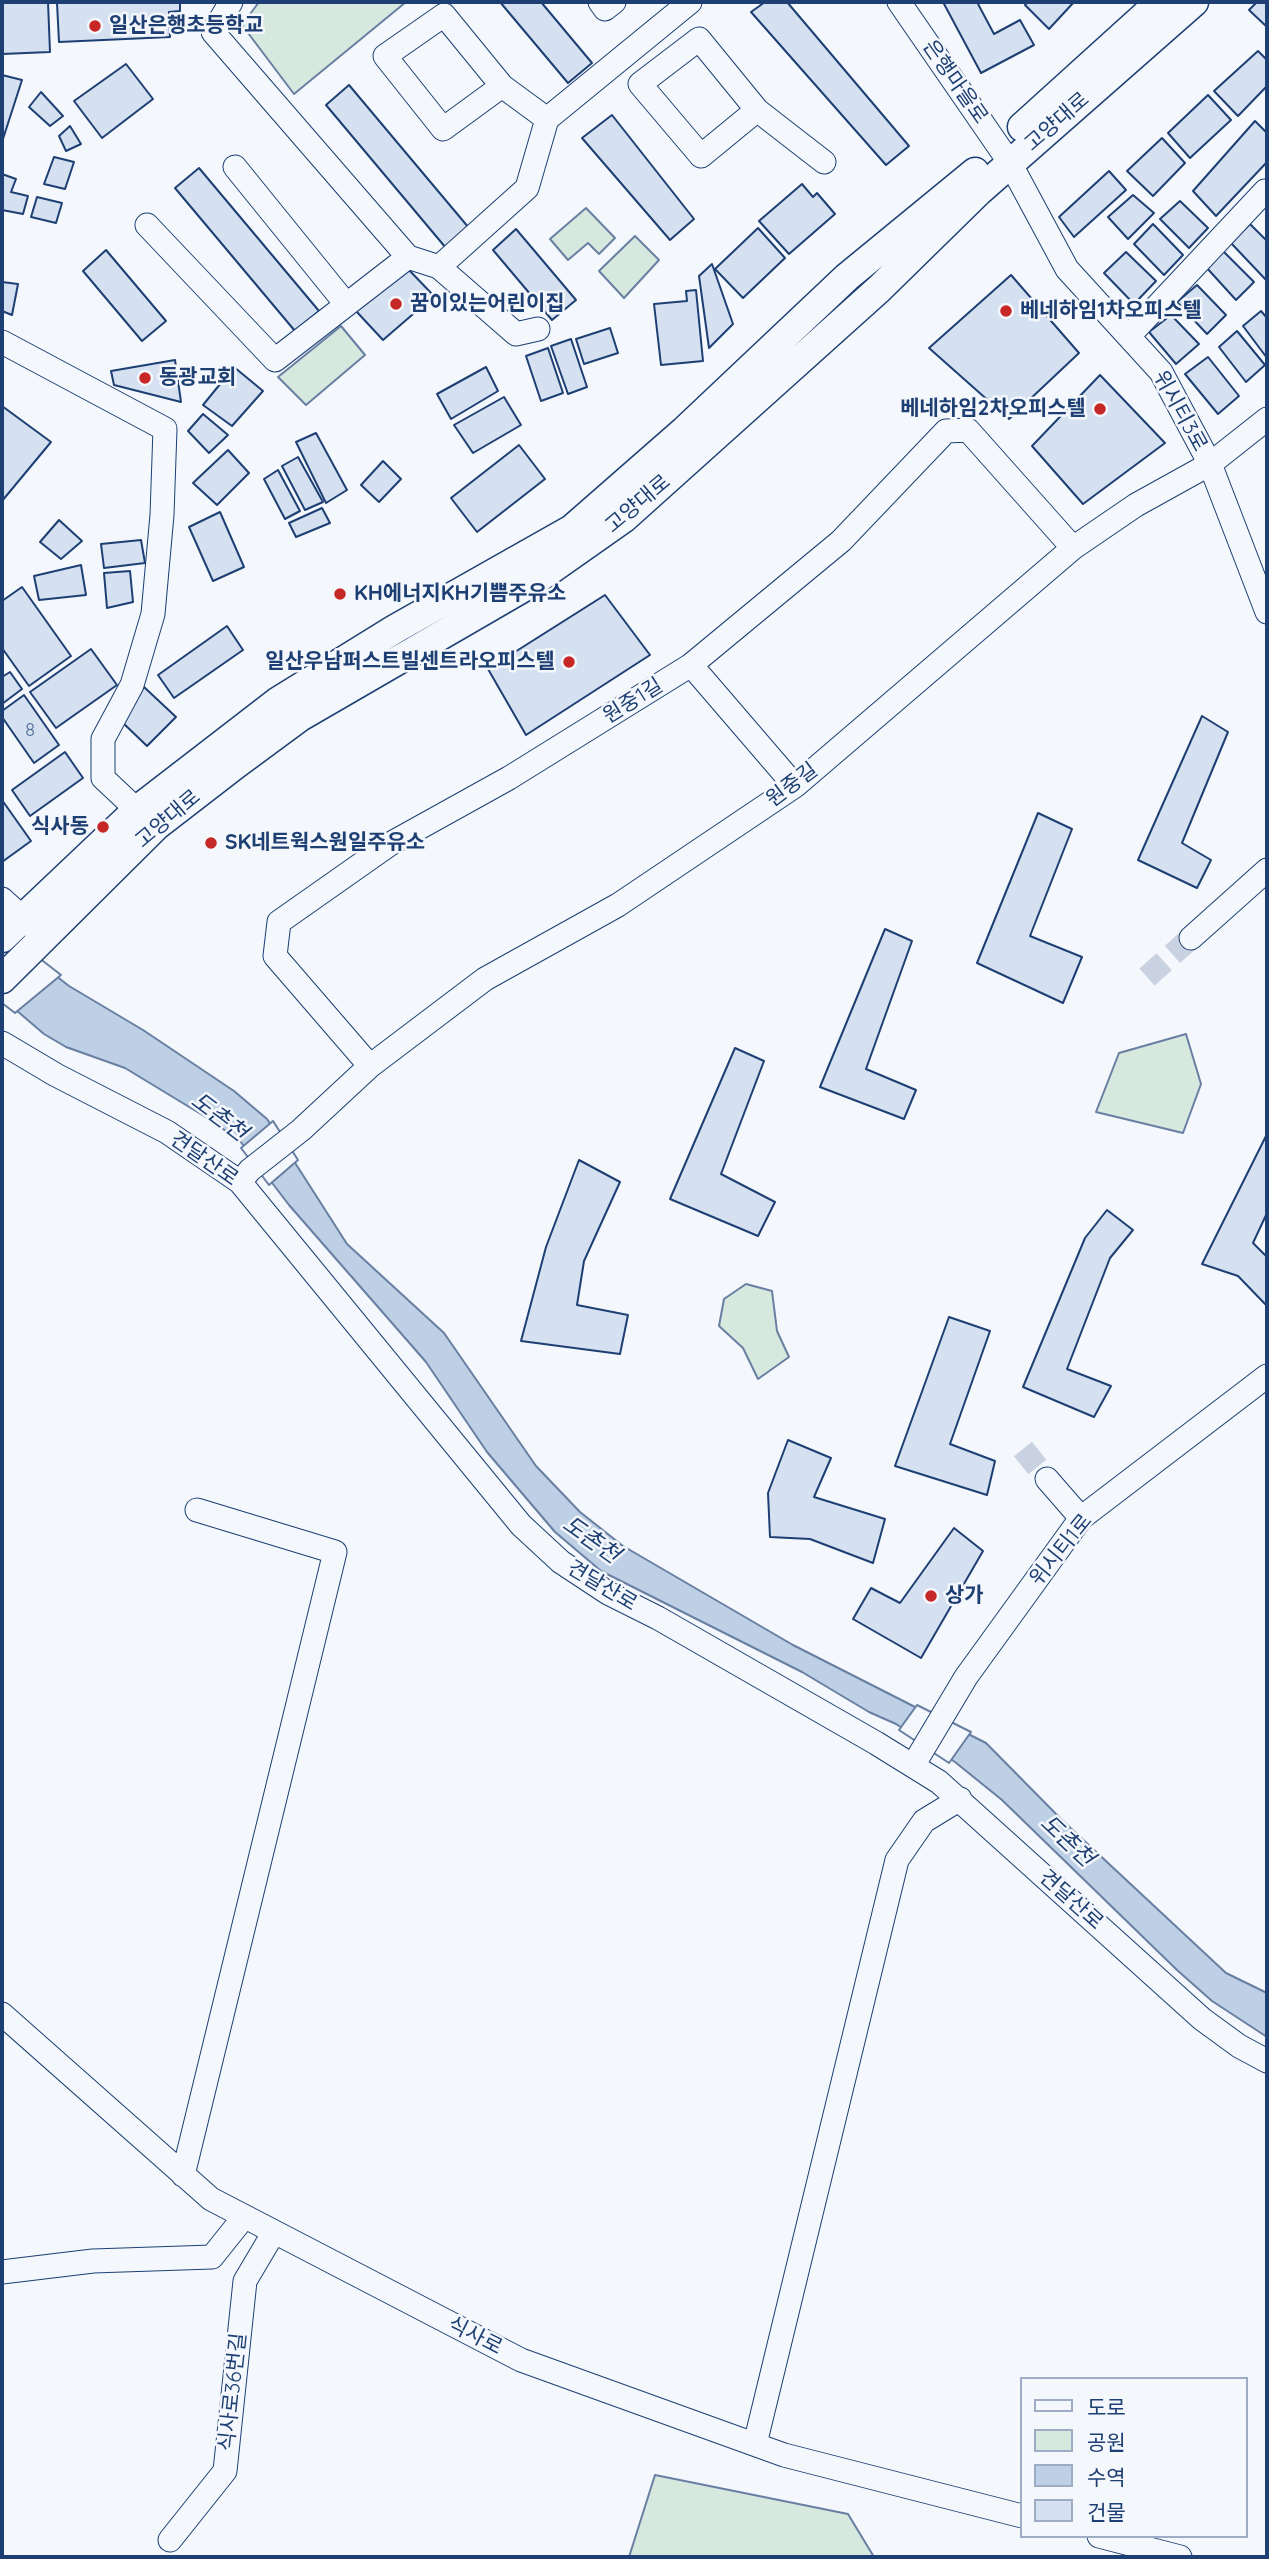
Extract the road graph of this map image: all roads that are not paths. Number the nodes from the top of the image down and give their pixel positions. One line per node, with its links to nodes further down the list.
1 (231, 2): 18 (street)
2 (600, 2): 3 (street)
3 (614, 2)
4 (899, 2): 13 (street, 은행마을로)
5 (1160, 2): 13 (main road, 고양대로)
6 (1194, 2): 13 (main road, 고양대로)
7 (674, 7): 8 (street)
8 (643, 40): 9 (street); 12 (street)
9 (665, 64): 11 (street); 11 (street)
10 (502, 86): 10 (street); 12 (street)
11 (758, 110): 14 (street)
12 (547, 119): 19 (street)
13 (1005, 156): 22 (street, 위시티3로); 30 (main road, 고양대로); 35 (main road, 고양대로)
14 (824, 162)
15 (235, 167): 20 (street)
16 (1265, 191): 22 (street)
17 (147, 225): 20 (street)
18 (408, 257): 19 (street); 20 (street)
19 (439, 267): 21 (street)
20 (346, 304)
21 (538, 329)
22 (1129, 336): 25 (street, 위시티3로)
23 (2, 342): 30 (street, 고양대로)
24 (1267, 419): 25 (street, 원중길)
25 (1210, 464): 26 (street, 원중길); 27 (street, 위시티3로)
26 (1073, 548): 28 (street, 원중1길); 29 (street, 원중길)
27 (1267, 612)
28 (691, 665): 29 (street); 38 (street, 원중1길)
29 (795, 786): 38 (street, 원중길)
30 (137, 810): 33 (main road, 고양대로)
31 (1267, 870): 34 (street)
32 (2, 899): 33 (street)
33 (12, 928): 35 (street)
34 (1191, 938)
35 (41, 941): 36 (main road, 고양대로)
36 (2, 979)
37 (2, 1043): 39 (street, 견달산로)
38 (370, 1066): 39 (street, 원중길)
39 (245, 1176): 44 (street, 견달산로)
40 (1267, 1376): 43 (street, 위시티1로)
41 (1047, 1479): 43 (street)
42 (197, 1510): 48 (street)
43 (1081, 1518): 44 (street, 위시티1로)
44 (918, 1758): 45 (street, 견달산로)
45 (960, 1798): 47 (street, 견달산로); 52 (street)
46 (2, 2014): 48 (street, 식사로)
47 (1267, 2061)
48 (183, 2175): 49 (street, 식사로)
49 (244, 2217): 50 (street, 식사로); 51 (street)
50 (274, 2232): 52 (street, 식사로); 55 (street, 식사로36번길)
51 (2, 2272)
52 (755, 2444): 53 (street, 식사로)
53 (1020, 2515)
54 (1107, 2538): 56 (street)
55 (170, 2540)
56 (1180, 2557)

